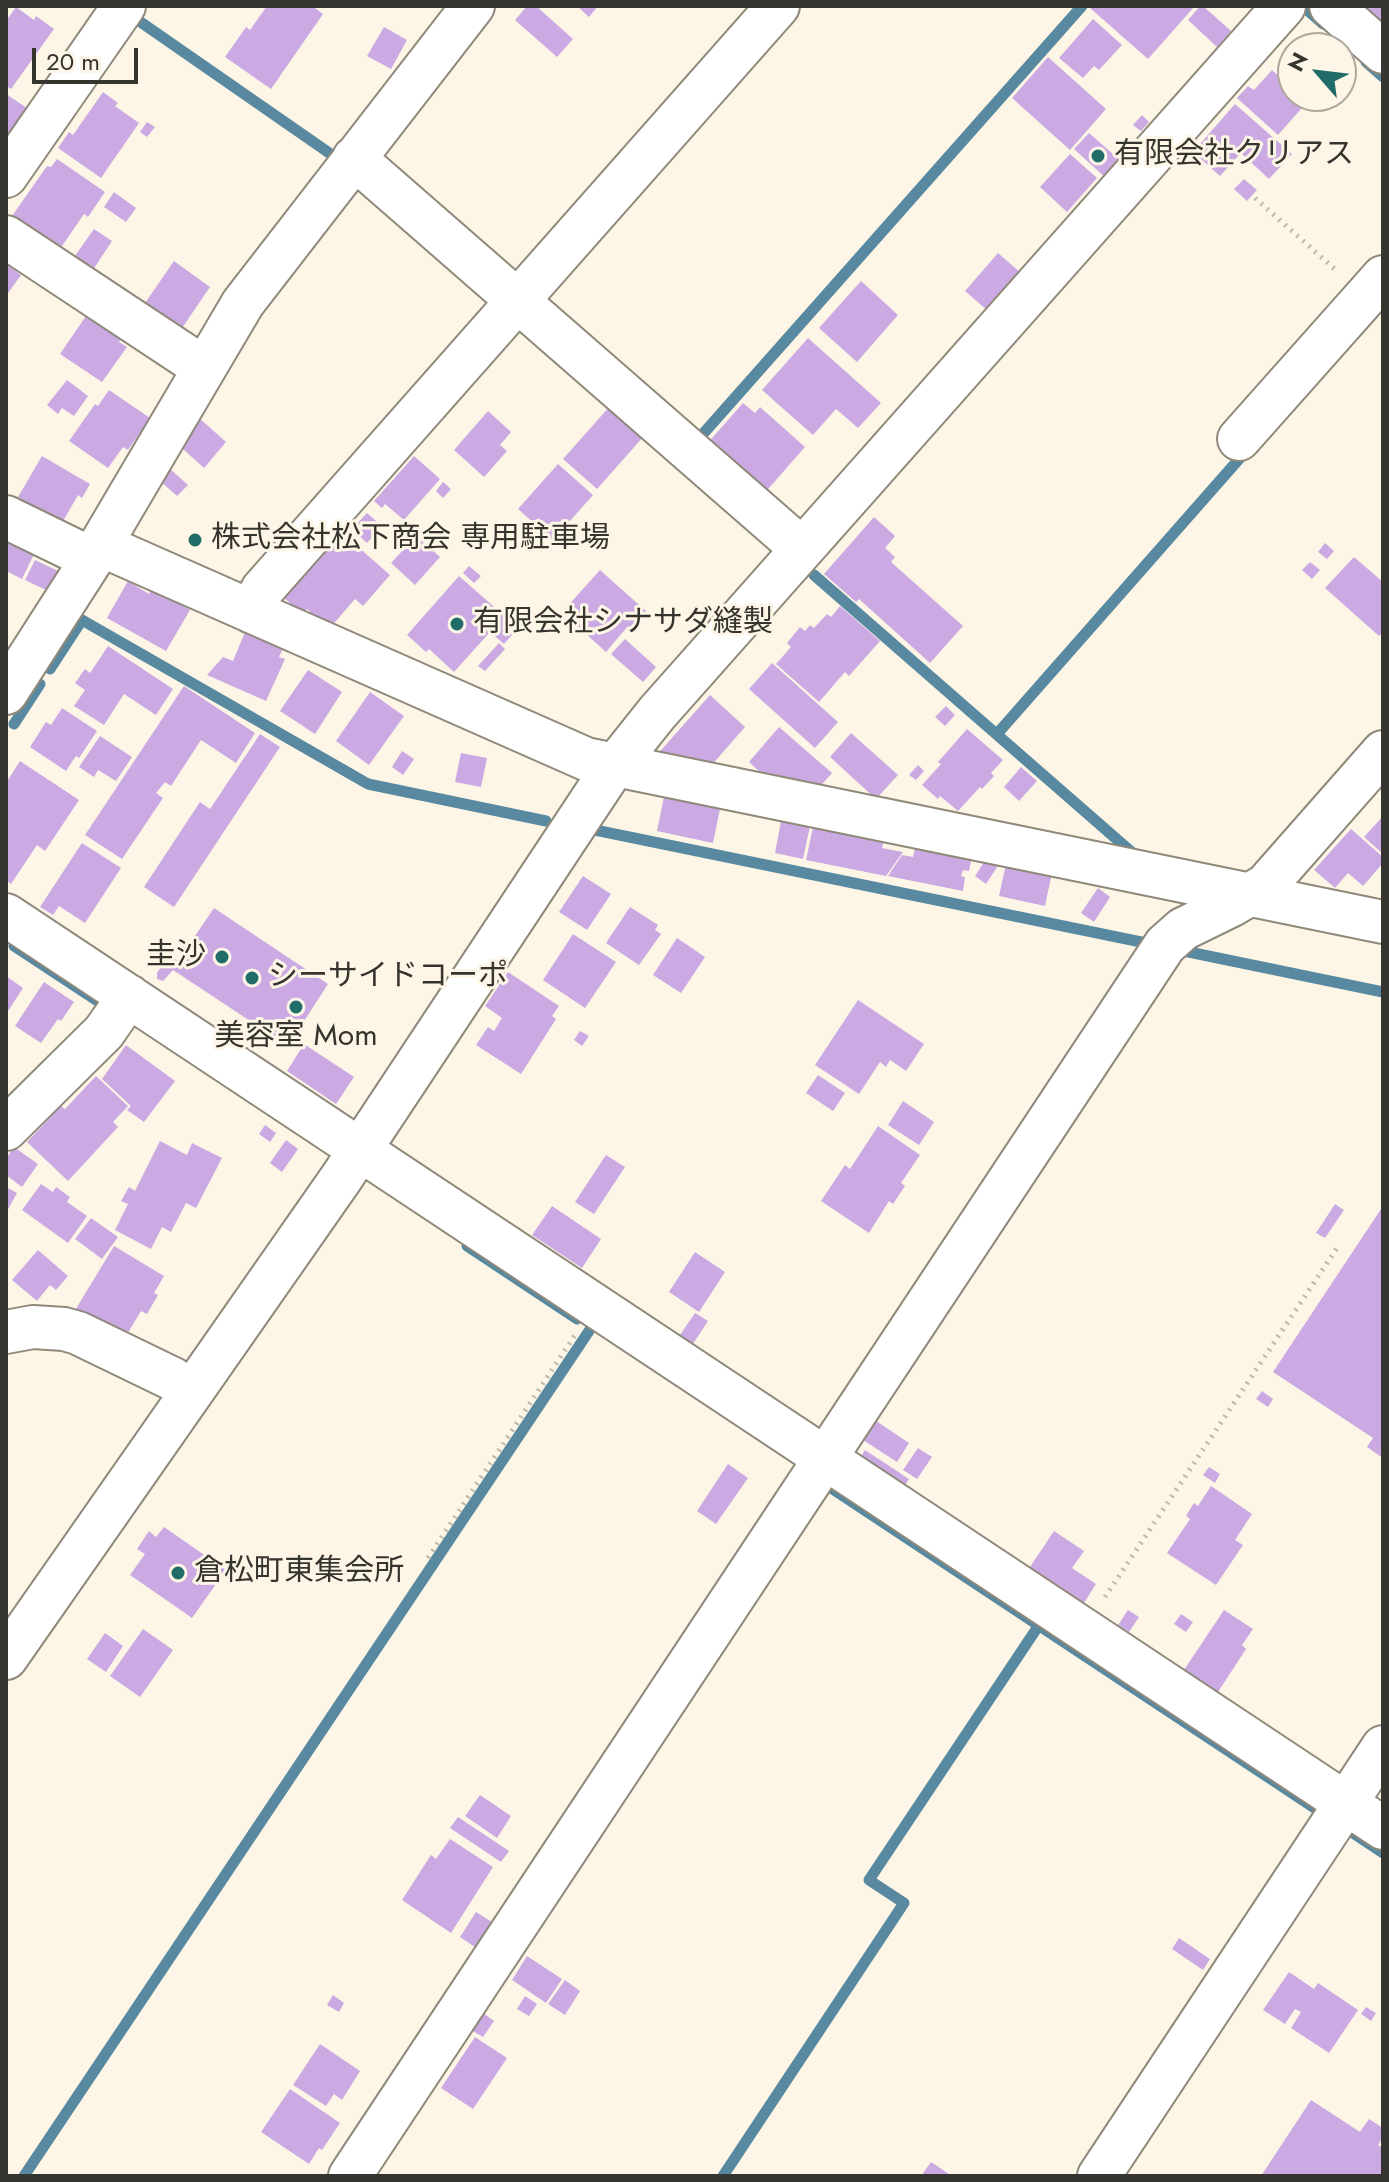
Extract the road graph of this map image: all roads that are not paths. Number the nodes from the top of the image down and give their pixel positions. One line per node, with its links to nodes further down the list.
1 (124, 6): 8 (street)
2 (473, 6): 7 (street)
3 (778, 6): 11 (street)
4 (1284, 6): 15 (street)
5 (1331, 6): 6 (street)
6 (1383, 52)
7 (354, 158): 11 (street); 12 (street)
8 (6, 176)
9 (6, 237): 12 (street)
10 (1374, 287): 13 (street)
11 (518, 301): 15 (street); 17 (street)
12 (204, 368): 16 (street)
13 (1239, 439)
14 (6, 517): 16 (street)
15 (802, 549): 20 (street)
16 (97, 552): 17 (street); 18 (street)
17 (252, 612): 20 (street)
18 (6, 693)
19 (1383, 752): 21 (street)
20 (615, 765): 21 (street); 26 (street)
21 (1249, 895): 23 (street); 29 (street)
22 (6, 915): 24 (street)
23 (1383, 922)
24 (129, 996): 25 (street); 26 (street)
25 (6, 1129)
26 (360, 1149): 28 (street); 29 (street)
27 (6, 1332): 28 (street)
28 (192, 1392): 30 (street)
29 (826, 1458): 32 (street); 34 (street)
30 (6, 1658)
31 (1383, 1747): 32 (street)
32 (1346, 1803): 33 (street); 35 (street)
33 (1383, 1828)
34 (350, 2176)
35 (1099, 2176)

